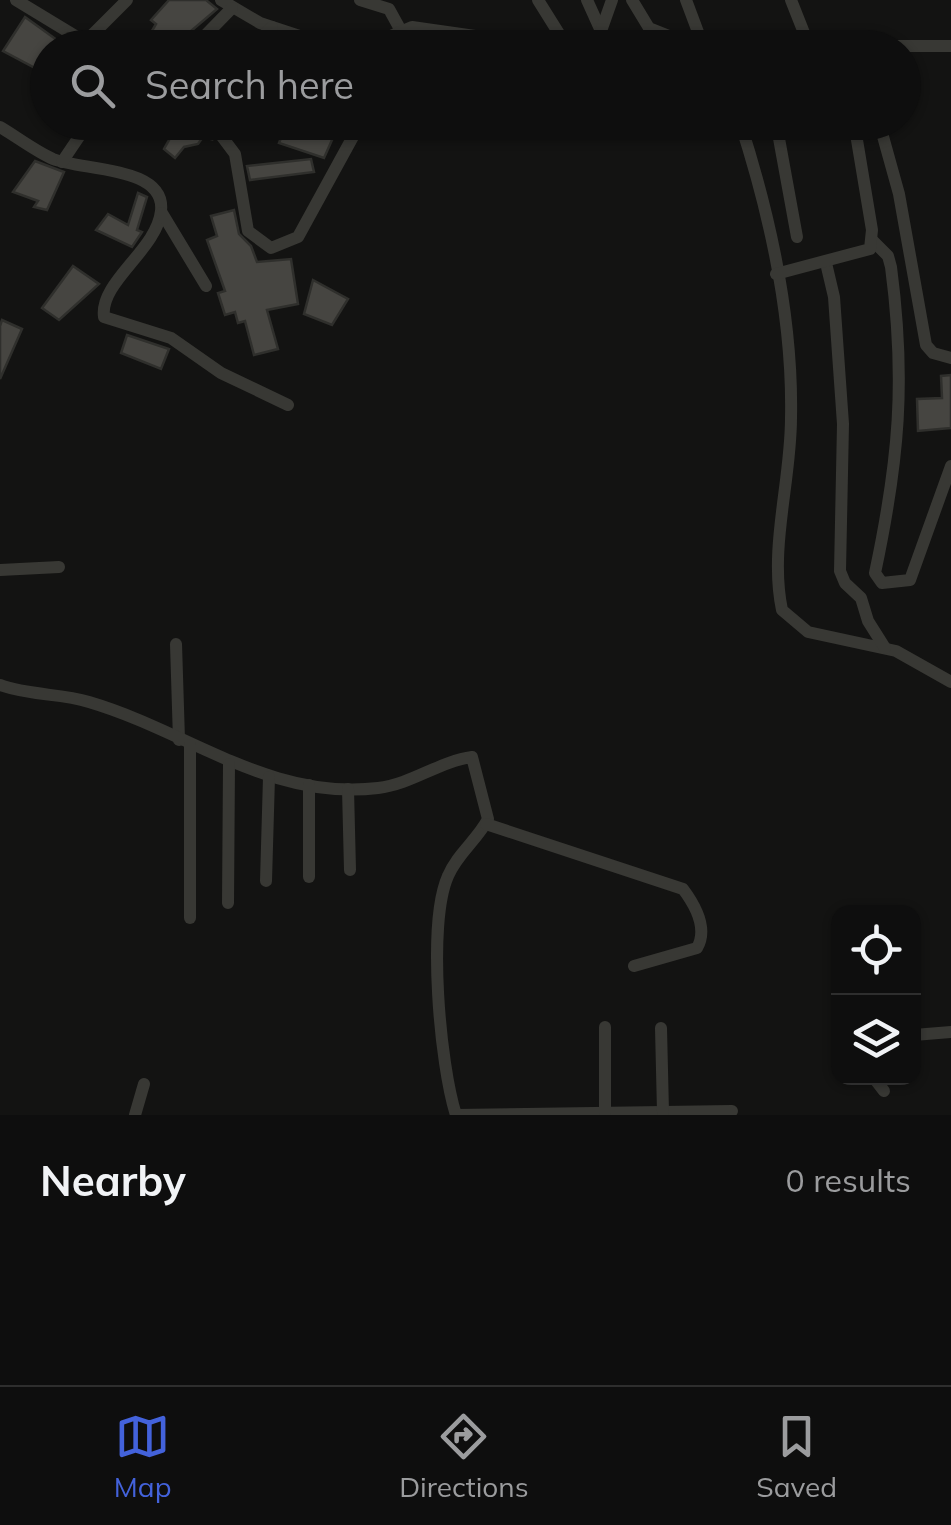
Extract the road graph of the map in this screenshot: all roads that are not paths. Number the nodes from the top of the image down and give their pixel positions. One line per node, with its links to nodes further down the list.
1 (16, 0): 14 (street)
2 (127, 0): 15 (street)
3 (360, 0): 13 (street)
4 (538, 0): 20 (street)
5 (588, 0): 21 (street)
6 (612, 0): 22 (street)
7 (632, 0): 12 (street)
8 (686, 0): 24 (street)
9 (791, 0): 25 (street)
10 (226, 4): 11 (street); 16 (street)
11 (272, 26): 17 (street); 18 (street)
12 (649, 28): 23 (street)
13 (400, 29): 19 (street)
14 (66, 30)
15 (102, 30)
16 (206, 30)
17 (268, 30)
18 (284, 30)
19 (411, 30)
20 (557, 30)
21 (601, 30)
22 (601, 30)
23 (654, 30)
24 (695, 30)
25 (803, 30)
26 (921, 46): 27 (street)
27 (951, 46)
28 (0, 127): 36 (street)
29 (77, 140): 36 (street)
30 (224, 140): 31 (street)
31 (351, 140)
32 (744, 140): 41 (street)
33 (779, 140): 38 (street)
34 (857, 140): 39 (street)
35 (884, 140): 43 (street)
36 (62, 162): 37 (street)
37 (162, 213): 42 (street); 44 (street)
38 (796, 237)
39 (873, 241): 40 (street); 45 (street)
40 (826, 263): 41 (street); 49 (street)
41 (776, 274): 49 (street)
42 (206, 286)
43 (951, 358)
44 (288, 405)
45 (951, 466)
46 (59, 567): 47 (street)
47 (0, 570)
48 (176, 644): 52 (street)
49 (886, 648): 50 (street)
50 (951, 682)
51 (0, 684): 52 (street)
52 (185, 743): 53 (street); 62 (street)
53 (229, 764): 54 (street); 61 (street)
54 (269, 777): 55 (street); 60 (street)
55 (308, 785): 56 (street); 59 (street)
56 (348, 789): 57 (street); 58 (street)
57 (486, 824): 63 (street); 73 (street)
58 (350, 870)
59 (309, 877)
60 (266, 881)
61 (228, 903)
62 (190, 918)
63 (634, 966)
64 (605, 1027): 73 (street)
65 (661, 1028): 72 (street)
66 (951, 1032): 67 (street)
67 (921, 1034)
68 (144, 1084): 74 (street)
69 (879, 1085): 70 (street)
70 (884, 1092)
71 (732, 1111): 72 (street)
72 (663, 1112): 73 (street)
73 (605, 1113)
74 (135, 1115)

